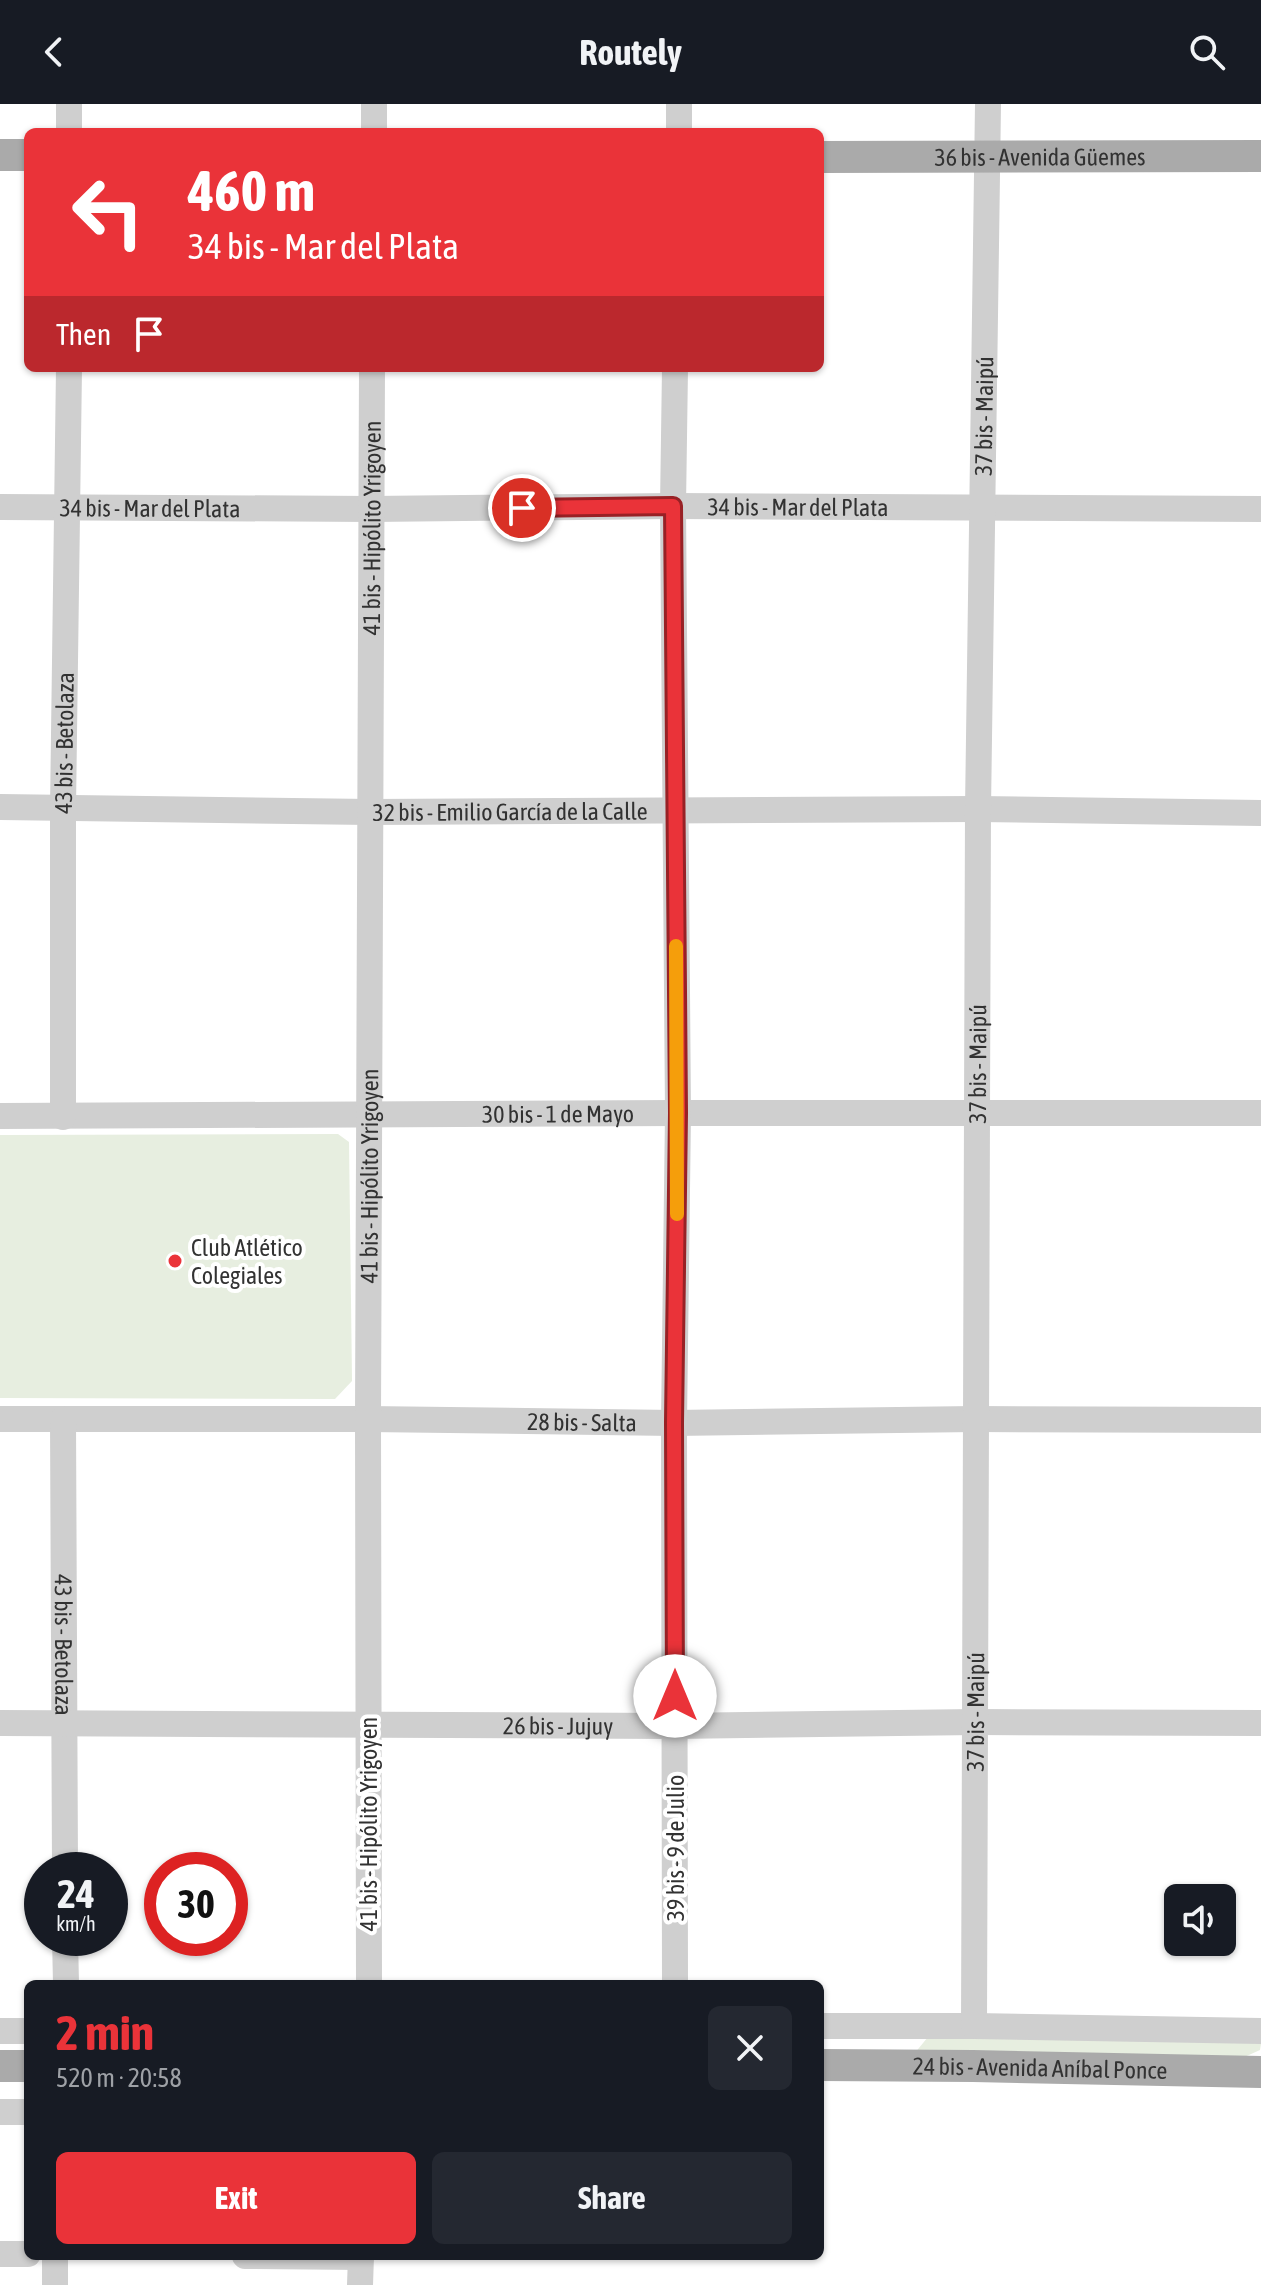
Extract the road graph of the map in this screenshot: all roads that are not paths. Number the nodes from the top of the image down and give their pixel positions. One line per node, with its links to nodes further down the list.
1 (69, 104): 5 (street)
2 (374, 104): 6 (street)
3 (679, 104): 7 (street)
4 (988, 104): 12 (street, 37 bis - Maipú)
5 (69, 128)
6 (374, 128)
7 (679, 128)
8 (0, 155): 9 (main road)
9 (24, 155)
10 (1261, 156): 12 (main road, 36 bis - Avenida Güemes)
11 (824, 157): 12 (main road, 36 bis - Avenida Güemes)
12 (986, 158): 20 (street, 37 bis - Maipú)
13 (69, 372): 18 (street, 43 bis - Betolaza)
14 (372, 372): 19 (street, 41 bis - Hipólito Yrigoyen)
15 (675, 372): 16 (street, 39 bis - 9 de Julio)
16 (673, 506): 19 (street, 34 bis - Mar del Plata); 20 (street, 34 bis - Mar del Plata); 26 (street, 39 bis - 9 de Julio)
17 (0, 507): 18 (street, 34 bis - Mar del Plata)
18 (68, 507): 19 (street, 34 bis - Mar del Plata); 23 (street, 43 bis - Betolaza)
19 (371, 509): 25 (street, 41 bis - Hipólito Yrigoyen)
20 (980, 509): 21 (street, 34 bis - Mar del Plata); 24 (street, 37 bis - Maipú)
21 (1261, 509)
22 (0, 807): 23 (street, 32 bis - Emilio García de la Calle)
23 (63, 808): 25 (street, 32 bis - Emilio García de la Calle); 33 (street, 43 bis - Betolaza)
24 (978, 809): 26 (street, 32 bis - Emilio García de la Calle); 27 (street, 32 bis - Emilio García de la Calle); 29 (street, 37 bis - Maipú)
25 (370, 812): 26 (street, 32 bis - Emilio García de la Calle); 31 (street, 41 bis - Hipólito Yrigoyen)
26 (675, 812): 28 (street, 39 bis - 9 de Julio)
27 (1261, 813)
28 (678, 1113): 29 (street, 30 bis - 1 de Mayo); 31 (street, 30 bis - 1 de Mayo); 39 (street, 39 bis - 9 de Julio)
29 (977, 1113): 30 (street, 30 bis - 1 de Mayo); 37 (street, 37 bis - Maipú)
30 (1261, 1113)
31 (370, 1115): 33 (street, 30 bis - 1 de Mayo); 36 (street, 41 bis - Hipólito Yrigoyen)
32 (0, 1116): 33 (street, 30 bis - 1 de Mayo)
33 (63, 1117)
34 (0, 1419): 35 (street, 28 bis - Salta)
35 (63, 1419): 36 (street, 28 bis - Salta); 42 (street, 43 bis - Betolaza)
36 (368, 1419): 39 (street, 28 bis - Salta); 44 (street, 41 bis - Hipólito Yrigoyen)
37 (975, 1419): 38 (street, 28 bis - Salta); 39 (street, 28 bis - Salta); 40 (street, 37 bis - Maipú)
38 (1261, 1420)
39 (674, 1423): 45 (street, 39 bis - 9 de Julio)
40 (976, 1722): 43 (street, 26 bis - Jujuy); 45 (street, 26 bis - Jujuy); 53 (street, 37 bis - Maipú)
41 (0, 1723): 42 (street, 26 bis - Jujuy)
42 (63, 1723): 44 (street, 26 bis - Jujuy); 46 (street, 43 bis - Betolaza)
43 (1261, 1723)
44 (368, 1726): 45 (street, 26 bis - Jujuy); 49 (street, 41 bis - Hipólito Yrigoyen)
45 (675, 1726): 50 (street, 39 bis - 9 de Julio)
46 (65, 1852)
47 (65, 1956): 48 (street)
48 (66, 1980)
49 (369, 1980)
50 (675, 1980)
51 (824, 2026): 52 (street, 24 bis - Avenida Aníbal Ponce)
52 (873, 2026): 53 (street, 24 bis - Avenida Aníbal Ponce); 58 (street)
53 (974, 2026): 56 (street, 24 bis - Avenida Aníbal Ponce)
54 (0, 2031): 55 (street)
55 (24, 2031)
56 (1261, 2031)
57 (824, 2065): 58 (main road, 24 bis - Avenida Aníbal Ponce)
58 (873, 2065): 61 (main road, 24 bis - Avenida Aníbal Ponce)
59 (0, 2066): 60 (main road)
60 (24, 2066)
61 (1261, 2072)
62 (0, 2112): 63 (street)
63 (24, 2112)
64 (0, 2254): 65 (street)
65 (24, 2254)
66 (55, 2260): 68 (street)
67 (361, 2260): 69 (street)
68 (55, 2285)
69 (360, 2285)

